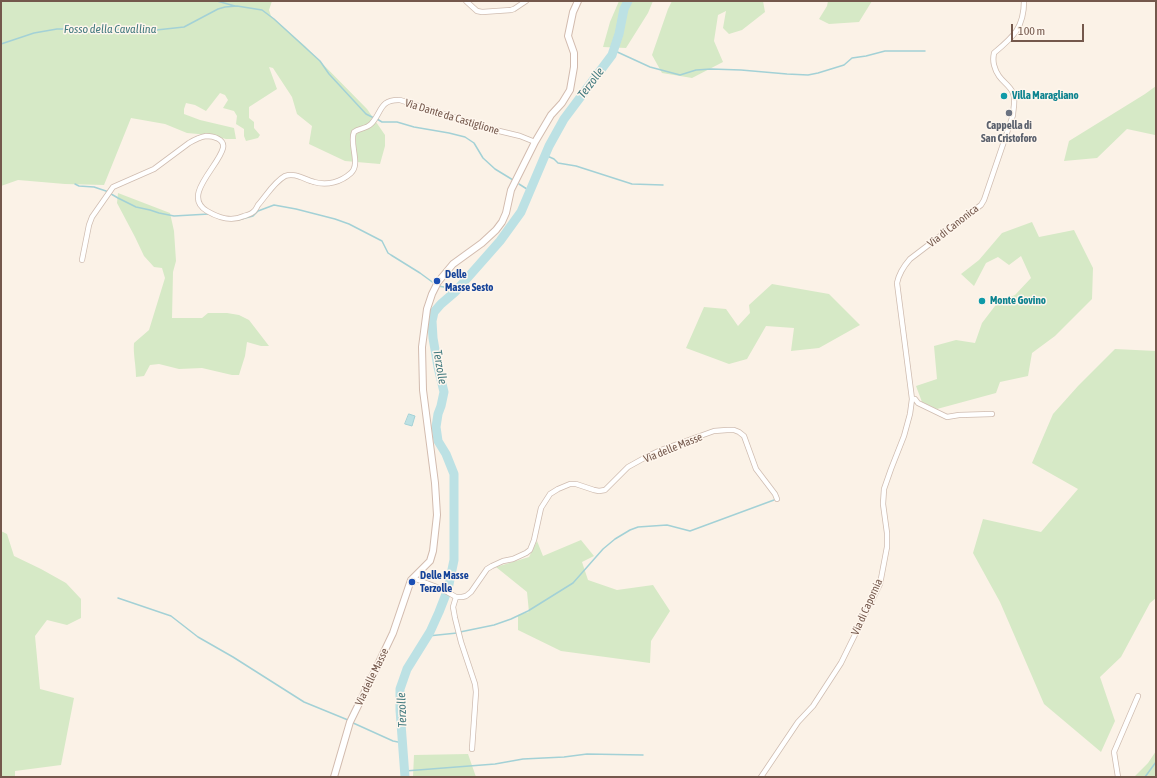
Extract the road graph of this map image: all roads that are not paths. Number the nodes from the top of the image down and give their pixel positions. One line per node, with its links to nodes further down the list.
1 (466, 1): 2 (street)
2 (526, 1)
3 (578, 1): 5 (street)
4 (1024, 1): 7 (street, Via di Canonica)
5 (535, 142): 6 (street, Via Dante da Castiglione); 11 (street, Via delle Masse)
6 (82, 260)
7 (912, 399): 8 (street, Via di Canonica); 9 (street)
8 (910, 414): 16 (street, Via di Capornia)
9 (992, 414)
10 (777, 499): 12 (street, Via delle Masse)
11 (413, 578): 12 (street); 15 (street, Via delle Masse)
12 (455, 596): 14 (street)
13 (1138, 696): 17 (street)
14 (472, 749)
15 (334, 777)
16 (761, 777)
17 (1118, 777)

